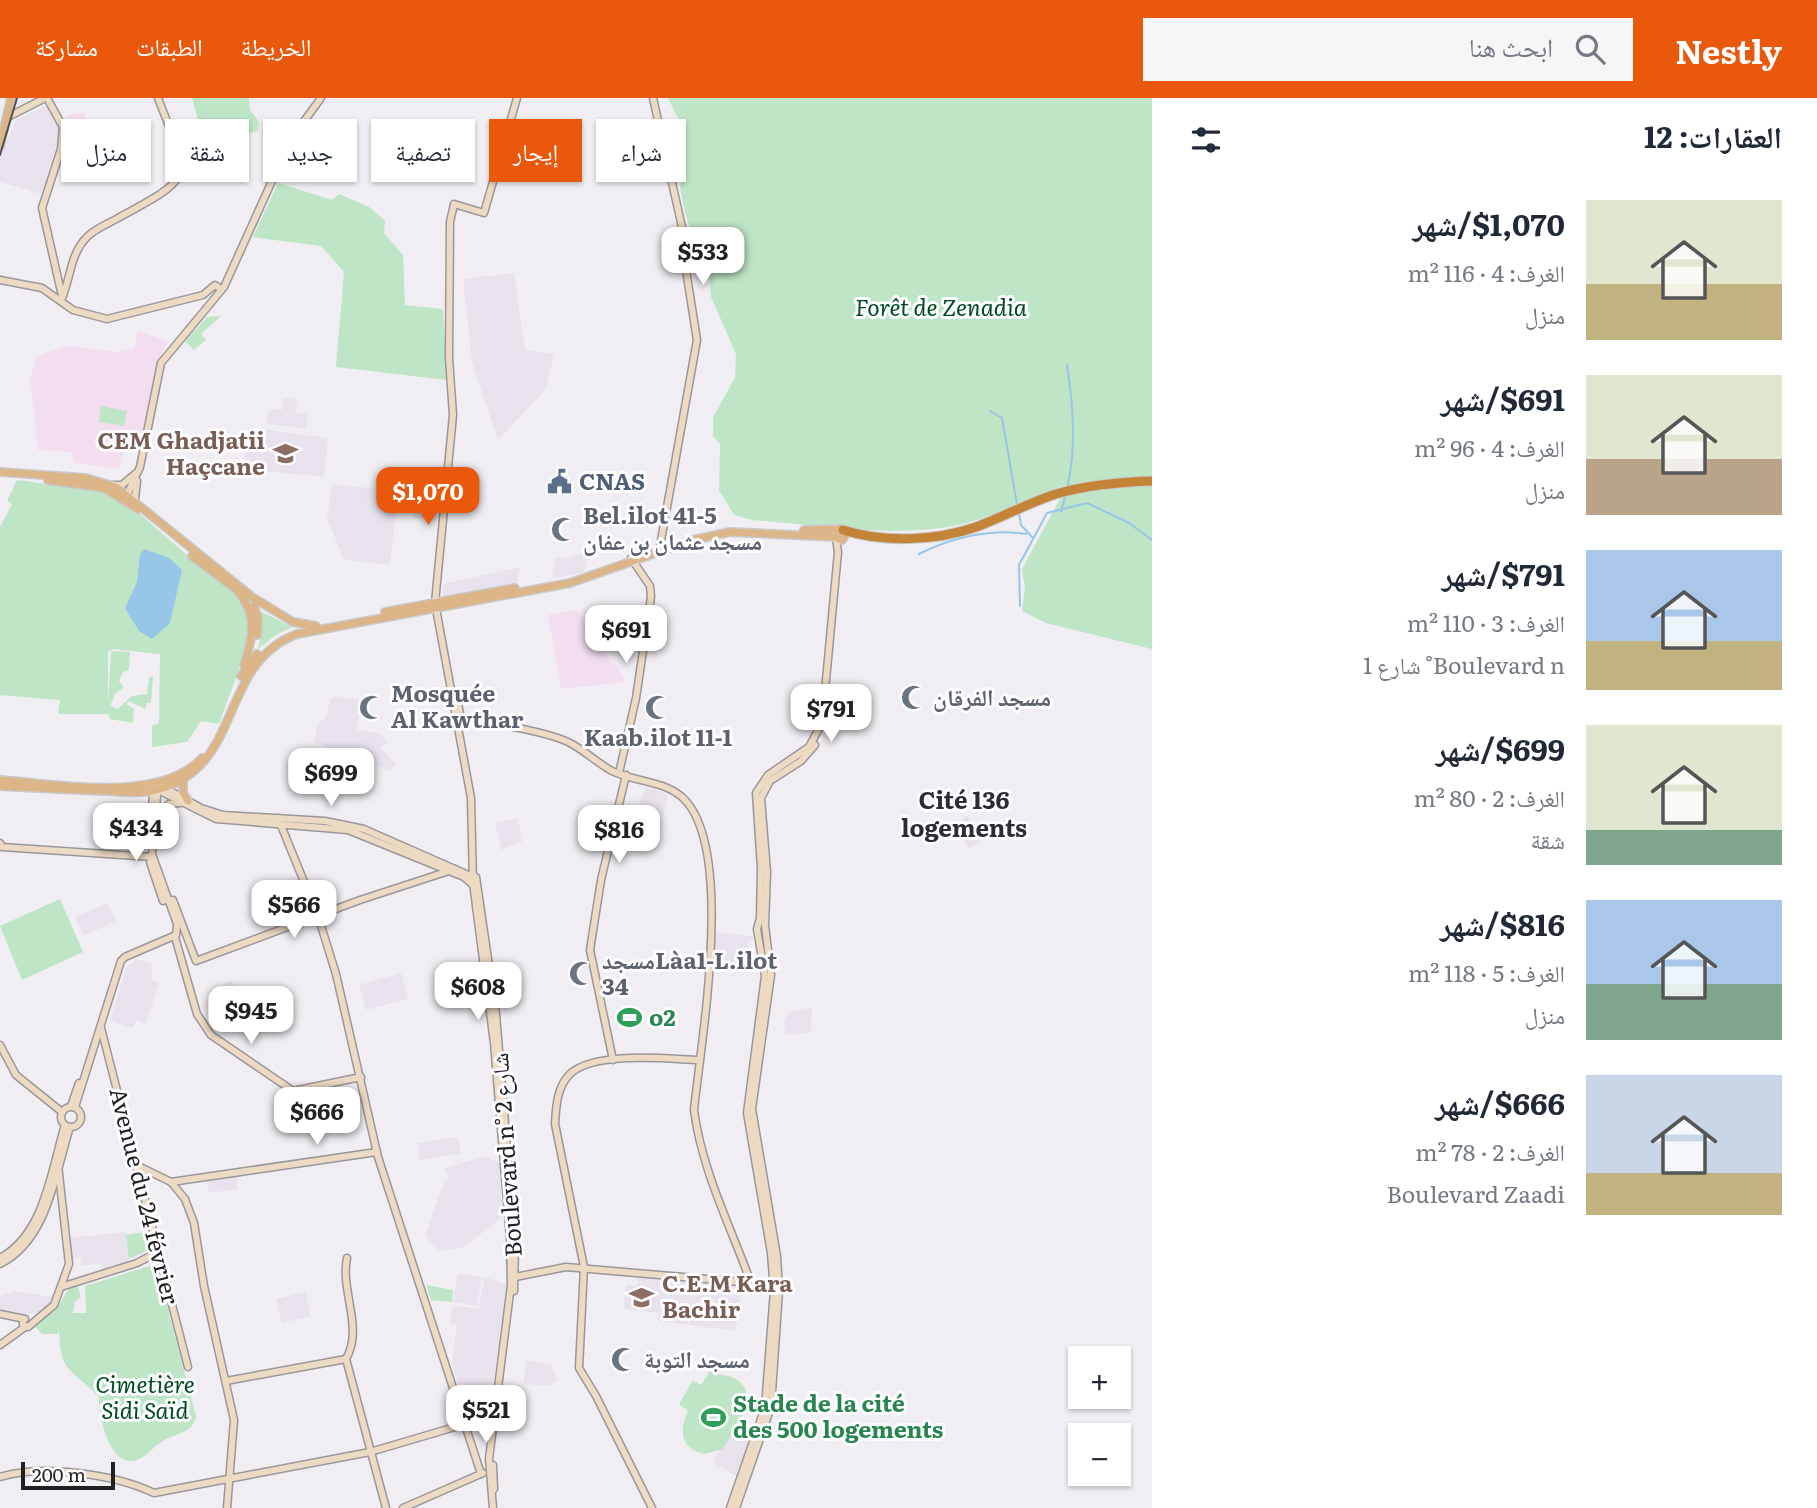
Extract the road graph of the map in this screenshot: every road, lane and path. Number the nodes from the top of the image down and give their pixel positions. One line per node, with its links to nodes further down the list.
1 (46, 98): 7 (street); 11 (street)
2 (158, 98): 11 (street)
3 (321, 98): 10 (street)
4 (517, 98): 23 (street, Boulevard n° شارع 2)
5 (653, 98): 19 (street)
6 (10, 102): 7 (main road)
7 (11, 116): 8 (main road)
8 (0, 146)
9 (0, 280): 11 (street)
10 (221, 289): 11 (street); 12 (street)
11 (63, 300)
12 (140, 467): 15 (street); 16 (street); 17 (street)
13 (3, 475): 15 (main road); 16 (main road)
14 (1152, 484): 18 (highway)
15 (112, 485): 16 (main road)
16 (126, 496): 17 (main road); 21 (main road)
17 (135, 499): 21 (main road)
18 (840, 536): 19 (main road); 20 (main road); 61 (street)
19 (660, 546): 20 (main road)
20 (632, 560): 23 (main road); 28 (street)
21 (241, 590): 22 (main road); 24 (main road); 26 (main road)
22 (253, 601): 24 (main road); 25 (main road)
23 (437, 604): 24 (main road); 27 (street, Boulevard n° شارع 2)
24 (313, 628): 25 (main road); 26 (main road)
25 (249, 662): 26 (main road)
26 (243, 676): 29 (main road); 31 (main road)
27 (459, 720): 28 (street); 38 (street, Boulevard n° شارع 2); 38 (street, Boulevard n° شارع 2)
28 (623, 774): 44 (street); 45 (street)
29 (183, 780): 31 (main road); 32 (main road)
30 (0, 783): 31 (main road)
31 (158, 788): 32 (street); 34 (street); 36 (street)
32 (185, 802): 33 (street); 34 (street)
33 (278, 821): 37 (street); 38 (street); 40 (street)
34 (154, 824): 36 (street)
35 (1, 845): 36 (street)
36 (150, 857): 39 (street)
37 (447, 870): 38 (street); 38 (street); 40 (street)
38 (470, 876): 59 (street, Boulevard n° شارع 2); 71 (street, Boulevard n° شارع 2)
39 (165, 900): 40 (street); 41 (street)
40 (318, 916): 46 (street)
41 (175, 935): 42 (street); 46 (street)
42 (101, 1026): 47 (street); 51 (street, Avenue du 24 février)
43 (0, 1045): 48 (street)
44 (613, 1060): 45 (street); 58 (street)
45 (699, 1060): 60 (street)
46 (361, 1077): 50 (street)
47 (73, 1107): 48 (street); 49 (street)
48 (62, 1112): 49 (street)
49 (67, 1126): 52 (street); 55 (street)
50 (377, 1152): 53 (street); 69 (street)
51 (134, 1164): 53 (street); 54 (street, Avenue du 24 février)
52 (58, 1165): 57 (street); 62 (street)
53 (171, 1182): 68 (street)
54 (158, 1252): 62 (street); 67 (street, Avenue du 24 février)
55 (0, 1258)
56 (346, 1258): 66 (street)
57 (0, 1264)
58 (584, 1268): 59 (street); 60 (street); 79 (street)
59 (515, 1277): 71 (street, Boulevard n° شارع 2)
60 (751, 1283): 61 (street)
61 (776, 1285): 80 (street); 81 (street)
62 (62, 1287): 64 (street)
63 (0, 1314): 64 (street)
64 (26, 1323): 65 (street)
65 (0, 1345)
66 (345, 1359): 68 (street); 70 (street)
67 (188, 1367)
68 (226, 1381): 74 (street)
69 (465, 1424): 70 (street); 72 (street)
70 (370, 1452): 74 (street); 76 (street)
71 (491, 1467): 72 (street); 78 (street, Boulevard n° شارع 2)
72 (481, 1474): 77 (street)
73 (0, 1477): 74 (street)
74 (228, 1481): 75 (street)
75 (227, 1508)
76 (386, 1508)
77 (403, 1508)
78 (495, 1508)
79 (652, 1508)
80 (730, 1508)
81 (736, 1508)

